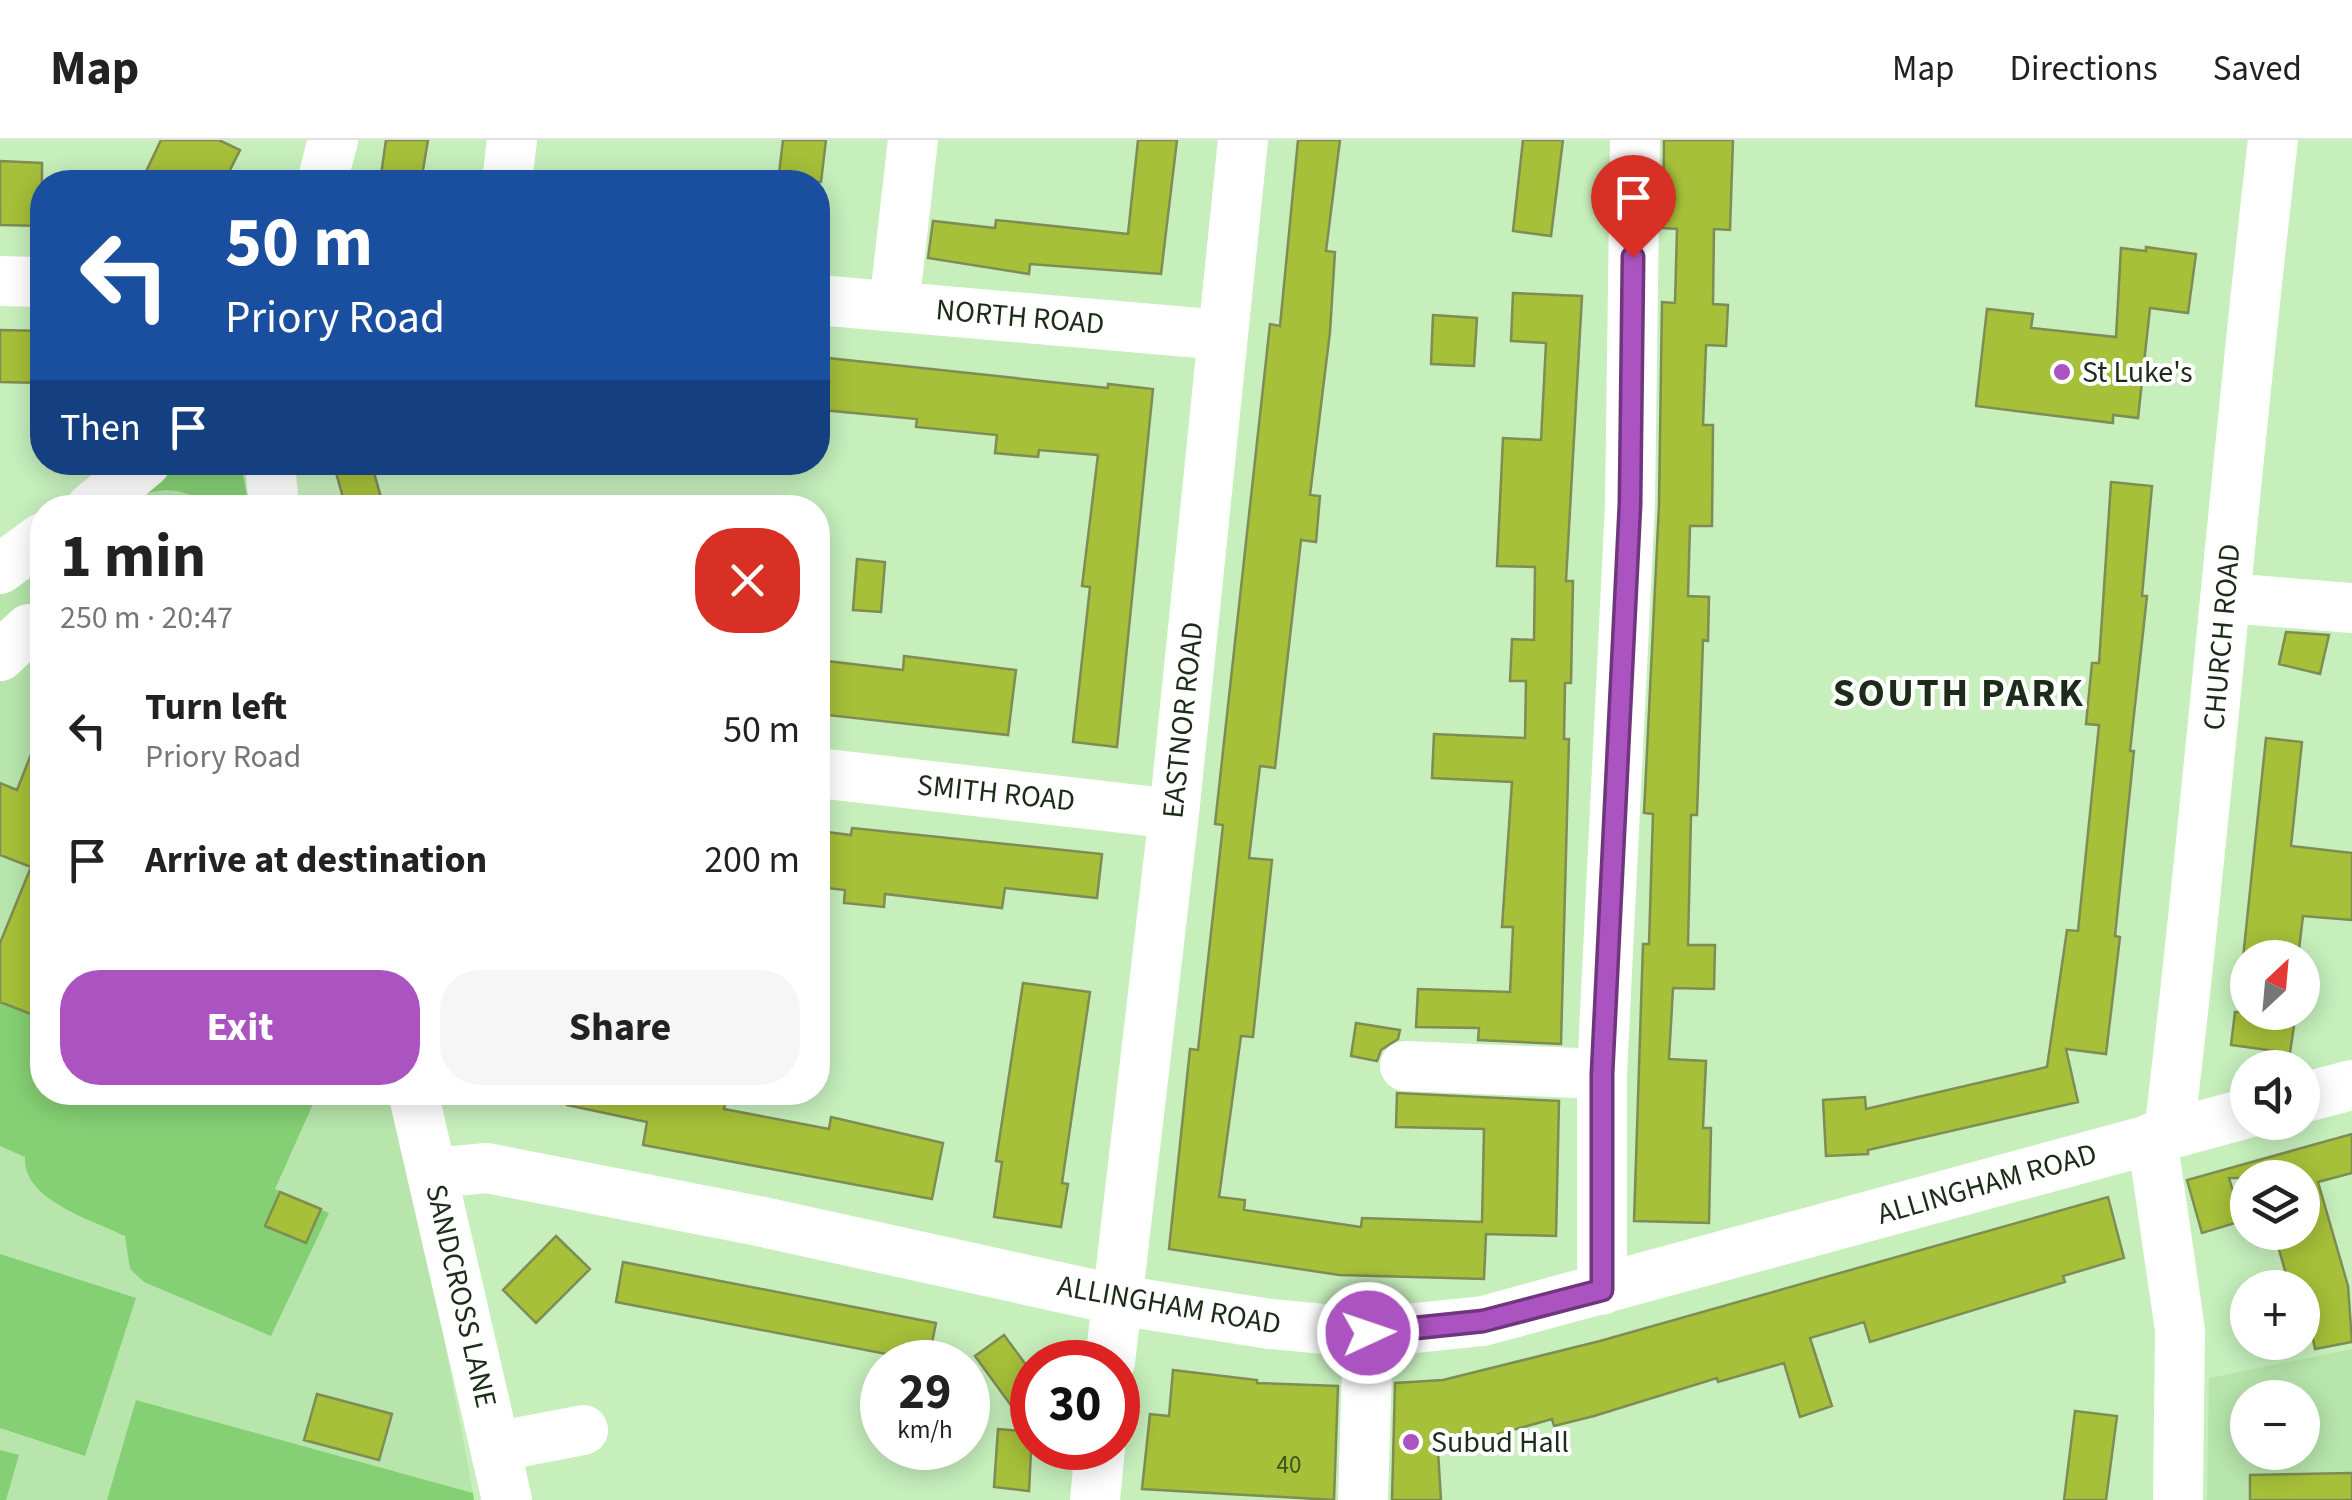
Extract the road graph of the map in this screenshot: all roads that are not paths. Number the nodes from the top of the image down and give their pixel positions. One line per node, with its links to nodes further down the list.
1 (333, 140): 7 (street)
2 (512, 140): 8 (street)
3 (913, 140): 12 (street)
4 (1243, 140): 13 (street, EASTNOR ROAD)
5 (1635, 140): 25 (street)
6 (2274, 140): 18 (street, CHURCH ROAD)
7 (325, 170)
8 (508, 170)
9 (0, 281): 10 (street)
10 (30, 282)
11 (830, 301): 12 (street, NORTH ROAD)
12 (894, 306): 13 (street, NORTH ROAD)
13 (1222, 335): 23 (street, EASTNOR ROAD)
14 (135, 482): 15 (street)
15 (113, 495)
16 (30, 547): 17 (street)
17 (0, 568)
18 (2226, 598): 19 (street); 30 (street, CHURCH ROAD)
19 (2352, 608)
20 (30, 629): 21 (street)
21 (0, 656)
22 (830, 774): 23 (street, SMITH ROAD)
23 (1174, 814): 33 (street, EASTNOR ROAD)
24 (1405, 1066): 25 (street)
25 (1602, 1074): 32 (street)
26 (2352, 1085): 27 (street)
27 (2320, 1093)
28 (416, 1105): 31 (street, SANDCROSS LANE)
29 (2230, 1118): 30 (street, ALLINGHAM ROAD)
30 (2160, 1136): 32 (street, ALLINGHAM ROAD); 42 (street, CHURCH ROAD)
31 (433, 1173): 33 (street, ALLINGHAM ROAD); 37 (street, SANDCROSS LANE)
32 (1602, 1290): 34 (street, ALLINGHAM ROAD)
33 (1118, 1300): 34 (street, ALLINGHAM ROAD); 35 (street, EASTNOR ROAD)
34 (1368, 1333): 41 (street)
35 (1113, 1340)
36 (584, 1430): 37 (street)
37 (495, 1447): 39 (street, SANDCROSS LANE)
38 (1098, 1470): 40 (street)
39 (507, 1500)
40 (1095, 1500)
41 (1363, 1500)
42 (2178, 1500)

